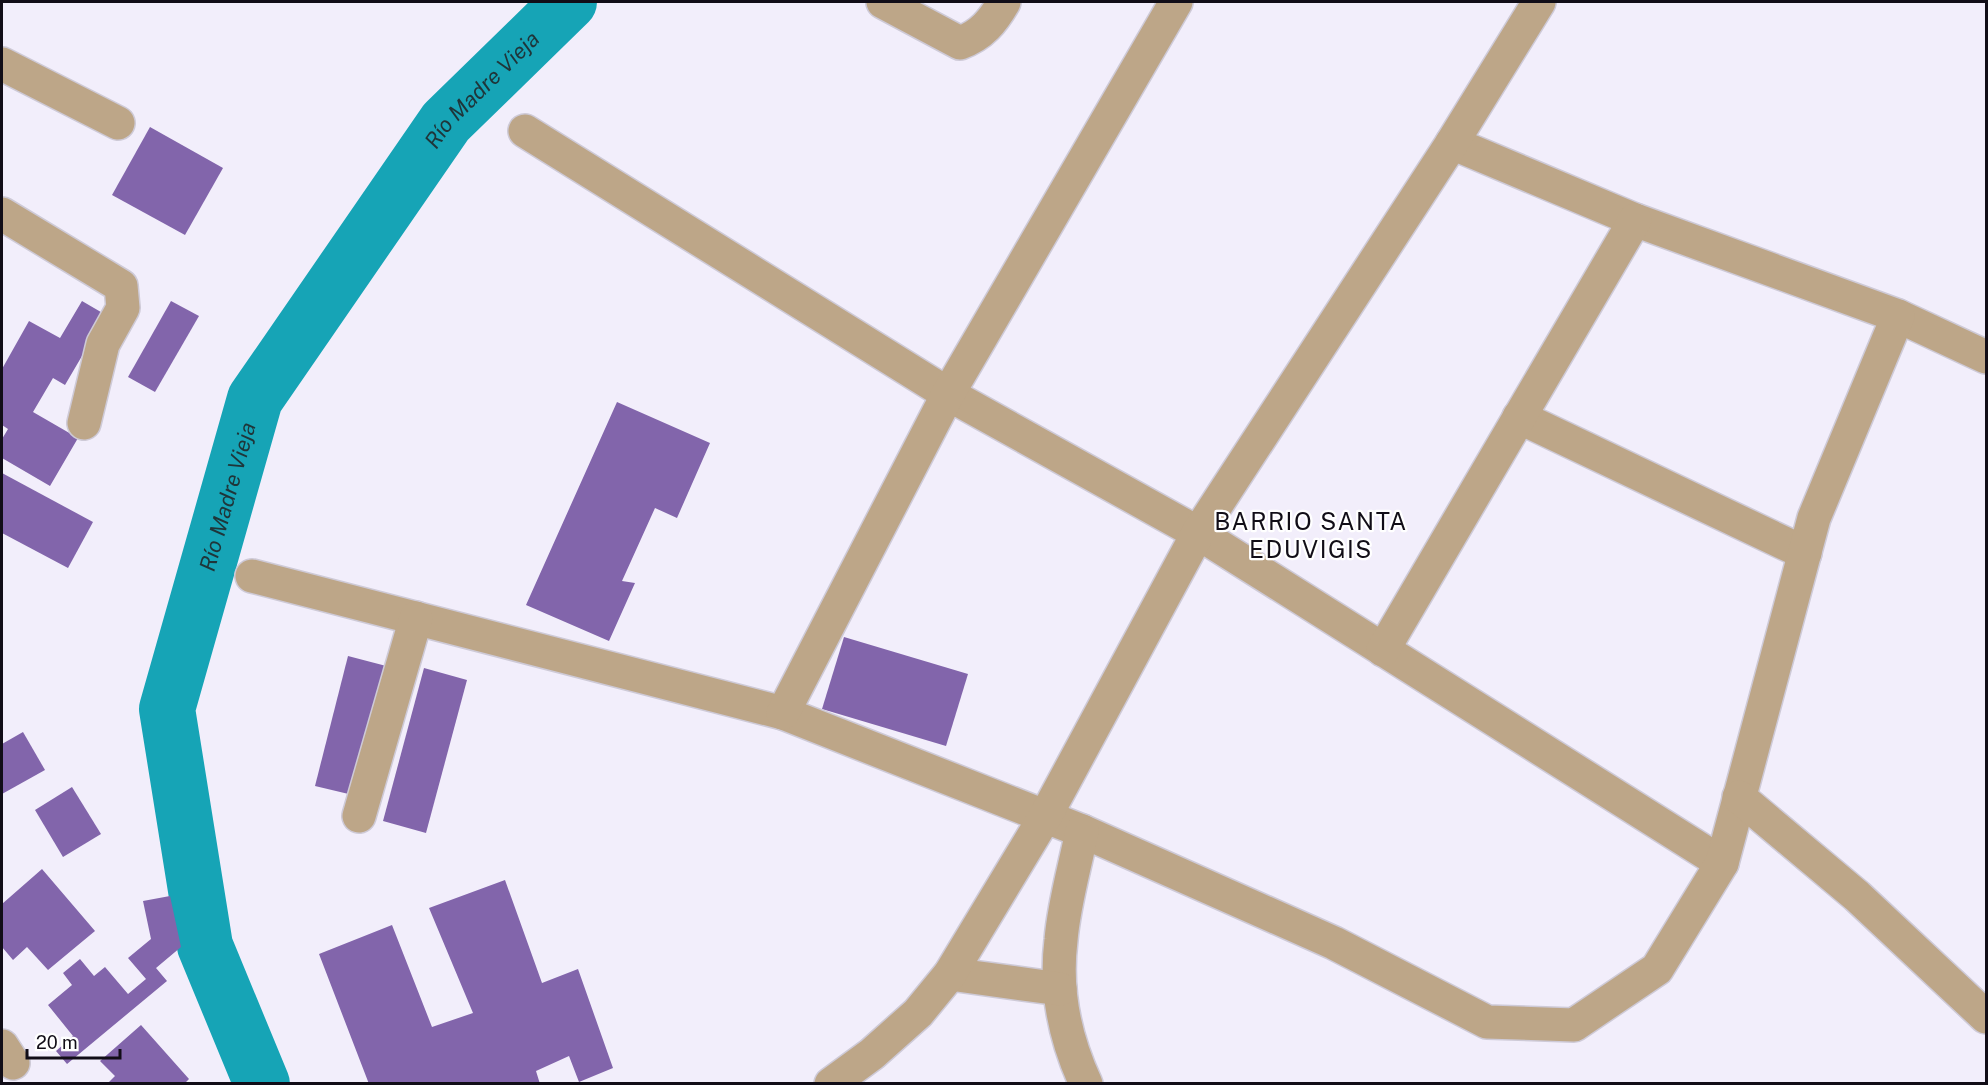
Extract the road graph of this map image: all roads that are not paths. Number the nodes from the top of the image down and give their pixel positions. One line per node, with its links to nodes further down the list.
1 (883, 2): 2 (street)
2 (1004, 2)
3 (1176, 2): 13 (street)
4 (1539, 2): 8 (street)
5 (2, 64): 6 (street)
6 (118, 123)
7 (525, 131): 13 (street)
8 (1452, 142): 10 (street); 16 (street)
9 (2, 214): 15 (street)
10 (1635, 220): 11 (street); 14 (street)
11 (1898, 316): 12 (street); 17 (street)
12 (1986, 357)
13 (948, 394): 16 (street); 21 (street)
14 (1519, 417): 17 (street); 20 (street)
15 (84, 423)
16 (1198, 533): 20 (street); 23 (street)
17 (1805, 553): 22 (street)
18 (252, 576): 19 (street)
19 (416, 618): 21 (street); 24 (street)
20 (1383, 650): 26 (street)
21 (783, 713): 23 (street)
22 (1739, 797): 26 (street); 29 (street)
23 (1046, 815): 25 (street); 27 (street)
24 (359, 816)
25 (1082, 831): 26 (street); 28 (street)
26 (1722, 863)
27 (950, 974): 28 (street); 30 (street)
28 (1060, 989): 31 (street)
29 (1986, 1017)
30 (831, 1083)
31 (1086, 1083)

